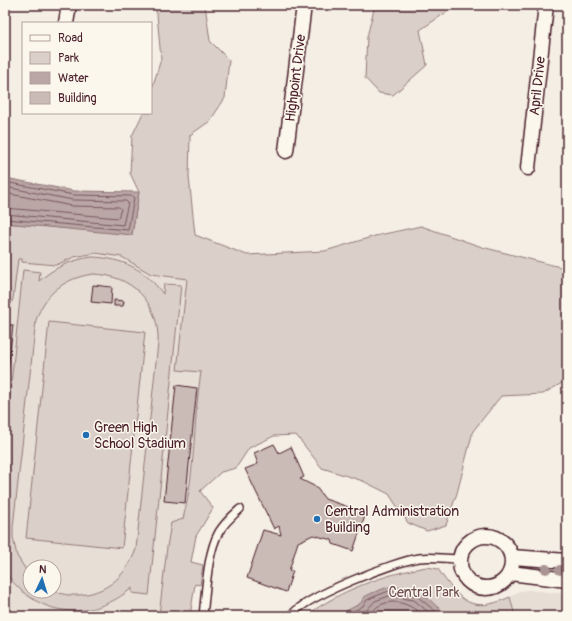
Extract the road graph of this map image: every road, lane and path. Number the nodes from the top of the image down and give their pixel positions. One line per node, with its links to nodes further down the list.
1 (69, 5): 4 (street)
2 (304, 5): 5 (street, Highpoint Drive)
3 (546, 5): 6 (street, April Drive)
4 (66, 22)
5 (286, 151)
6 (528, 168)
7 (240, 509): 13 (lane)
8 (512, 557): 9 (street); 10 (street); 11 (street)
9 (460, 559): 11 (street); 14 (lane)
10 (567, 561)
11 (510, 573): 12 (street)
12 (567, 580)
13 (202, 616)
14 (291, 616)

